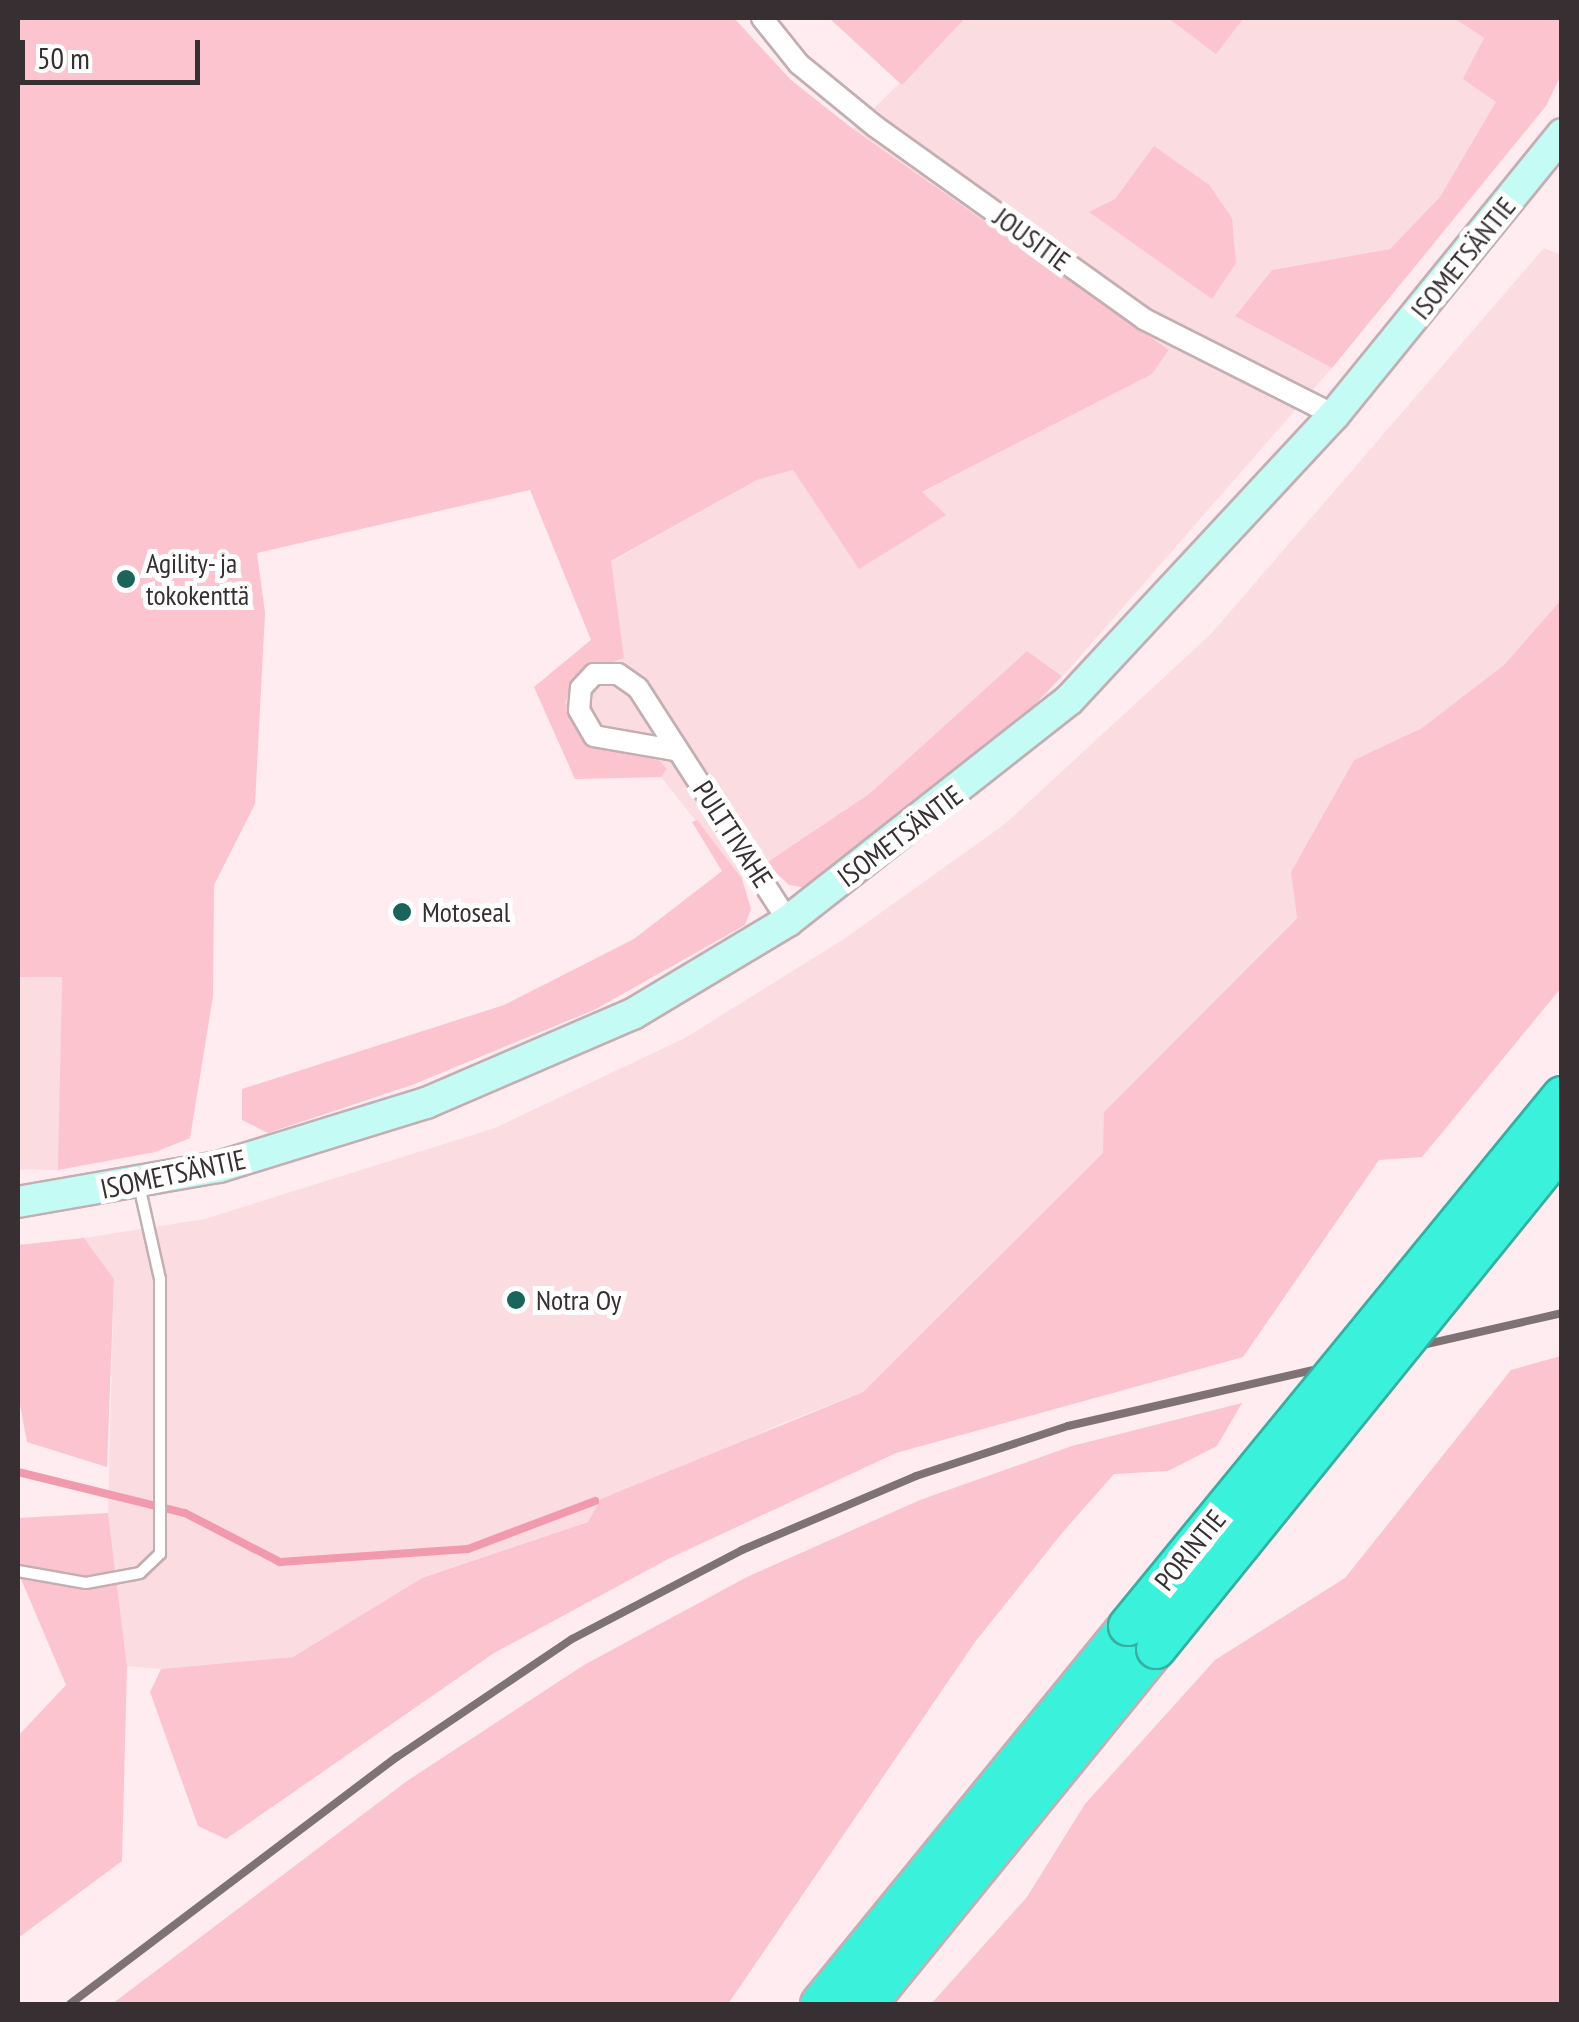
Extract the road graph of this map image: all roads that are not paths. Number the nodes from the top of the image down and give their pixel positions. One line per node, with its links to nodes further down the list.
1 (762, 18): 3 (street, JOUSITIE)
2 (1562, 134): 3 (main road, ISOMETSÄNTIE)
3 (1334, 414): 5 (main road, ISOMETSÄNTIE)
4 (674, 750): 4 (street, PULTTIVAHE); 5 (street, PULTTIVAHE)
5 (788, 920): 8 (main road, ISOMETSÄNTIE)
6 (1562, 1096): 11 (highway, PORINTIE, bridge)
7 (1562, 1147): 11 (highway, PORINTIE, bridge)
8 (139, 1185): 9 (main road, ISOMETSÄNTIE); 10 (lane)
9 (18, 1202)
10 (18, 1571)
11 (1142, 1638): 12 (highway, PORINTIE); 13 (highway, PORINTIE)
12 (820, 2004)
13 (867, 2004)

